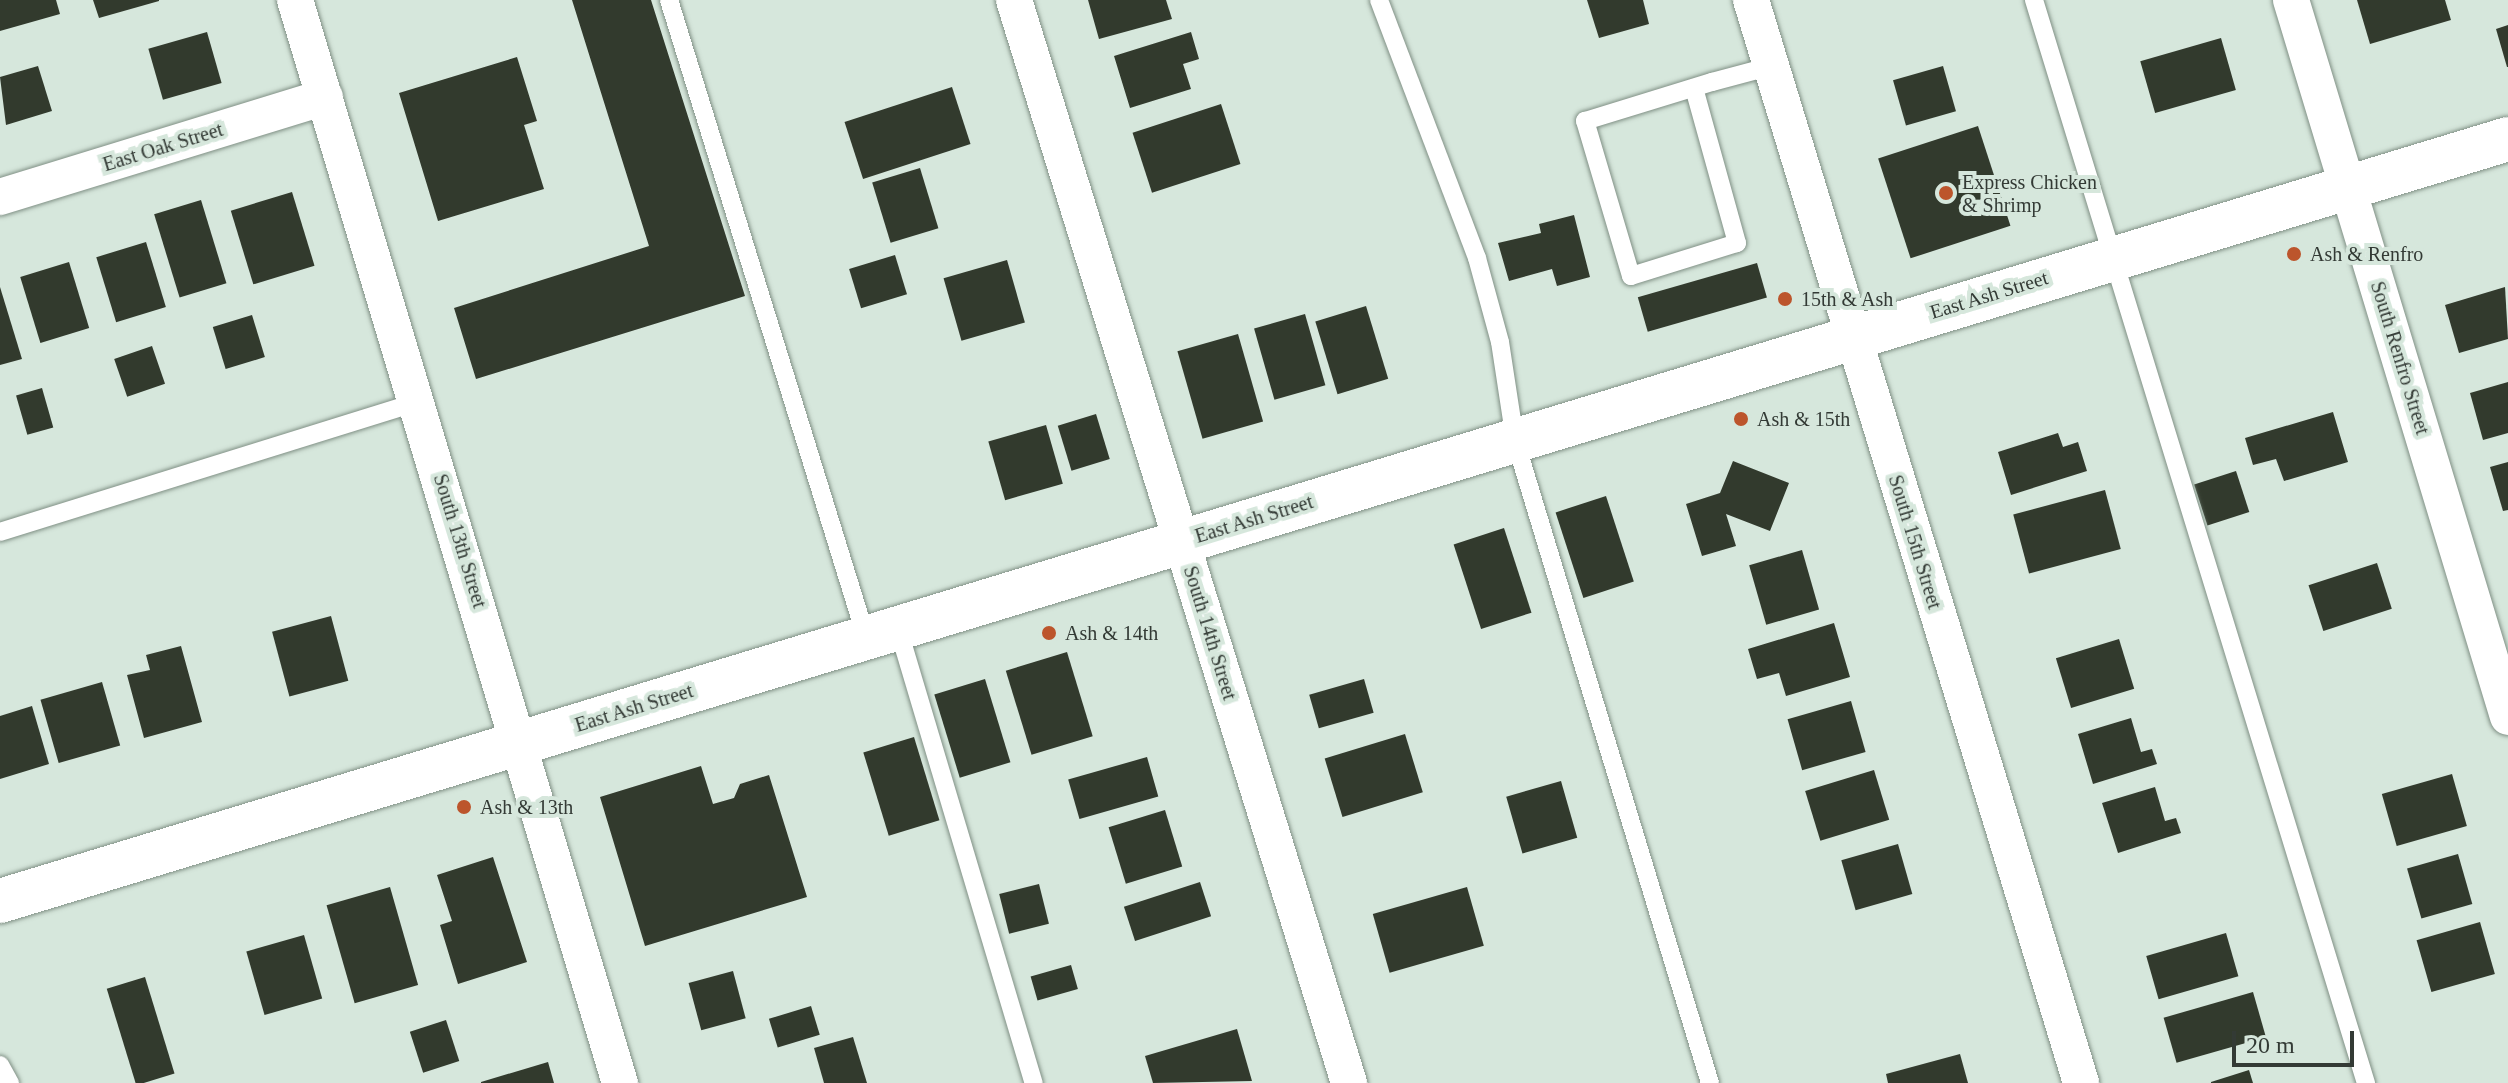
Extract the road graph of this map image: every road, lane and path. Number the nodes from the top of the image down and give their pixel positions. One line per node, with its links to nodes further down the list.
1 (295, 0): 10 (street, South 13th Street)
2 (669, 0): 20 (lane)
3 (1014, 0): 19 (street, South 14th Street)
4 (1379, 0): 17 (lane)
5 (1751, 0): 8 (street, South 15th Street)
6 (2034, 0): 14 (lane)
7 (2291, 0): 12 (street, South Renfro Street)
8 (1772, 66): 9 (lane); 15 (street, South 15th Street)
9 (1694, 88): 9 (lane)
10 (325, 97): 13 (street, East Oak Street); 16 (street, South 13th Street)
11 (2508, 139): 12 (street, East Ash Street)
12 (2348, 188): 14 (street, East Ash Street); 21 (street, South Renfro Street)
13 (0, 197)
14 (2112, 259): 15 (street, East Ash Street); 31 (lane)
15 (1854, 336): 17 (street, East Ash Street); 30 (street, South 15th Street)
16 (417, 402): 18 (lane); 22 (street, South 13th Street)
17 (1515, 440): 19 (street, East Ash Street); 29 (lane)
18 (0, 532)
19 (1183, 540): 20 (street, East Ash Street); 28 (street, South 14th Street)
20 (882, 633): 22 (street, East Ash Street); 27 (lane)
21 (2508, 717)
22 (520, 743): 23 (street, East Ash Street); 26 (street, South 13th Street)
23 (0, 901)
24 (0, 1065): 25 (lane)
25 (10, 1083)
26 (620, 1083)
27 (1034, 1083)
28 (1349, 1083)
29 (1710, 1083)
30 (2081, 1083)
31 (2366, 1083)

